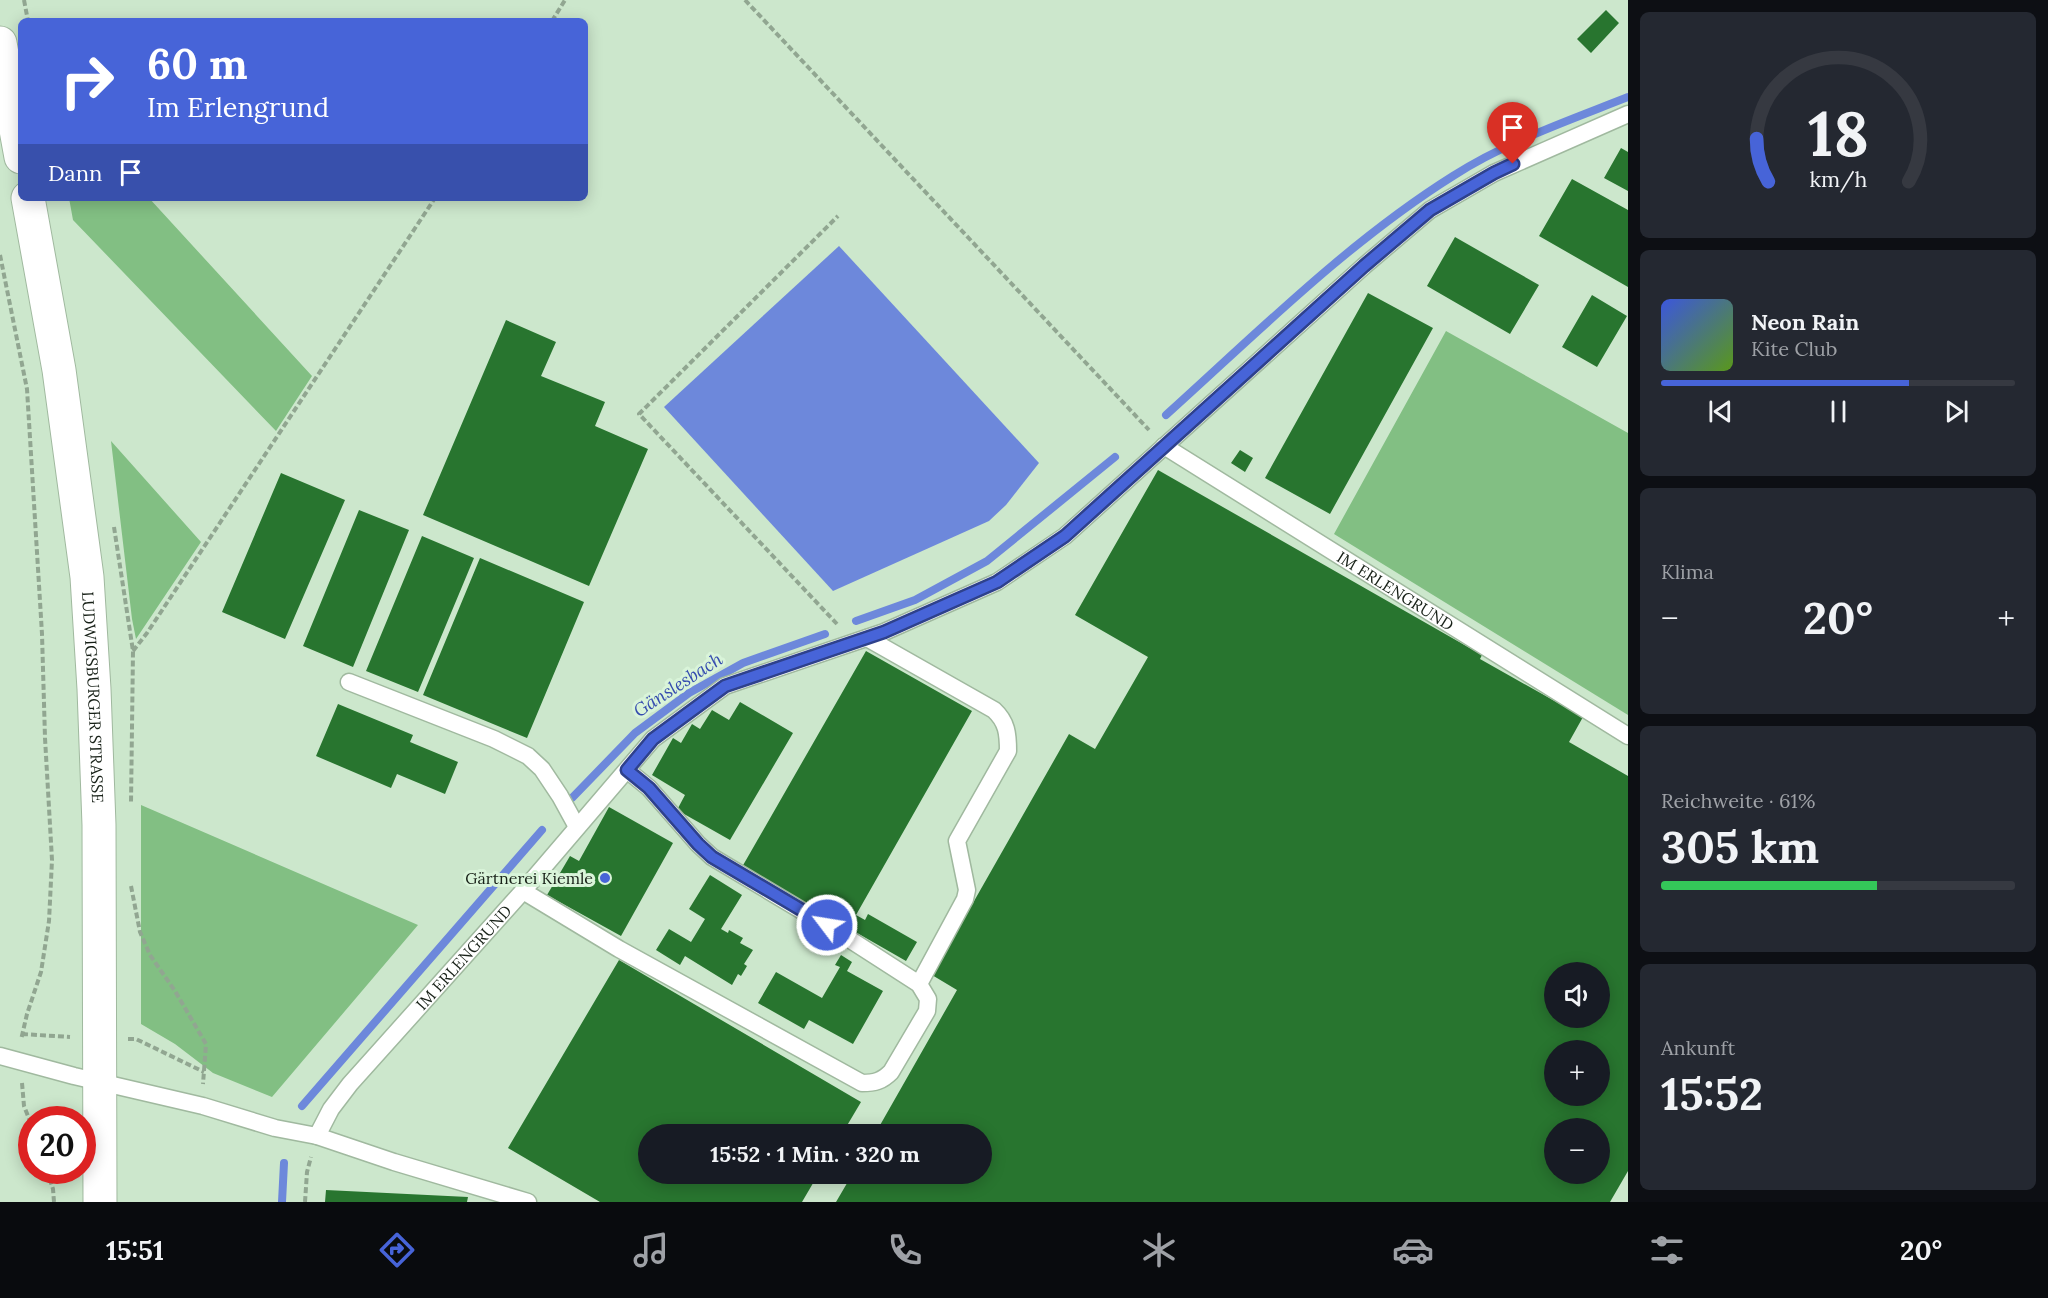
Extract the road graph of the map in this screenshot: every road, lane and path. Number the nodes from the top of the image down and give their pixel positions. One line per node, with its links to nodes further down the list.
1 (24, 0): 4 (path)
2 (566, 0): 5 (path)
3 (745, 0): 13 (path)
4 (27, 18)
5 (554, 18)
6 (0, 43): 8 (main road)
7 (1628, 114): 13 (lane, IM ERLENGRUND)
8 (18, 141)
9 (29, 201): 25 (main road, LUDWIGSBURGER STRASSE)
10 (433, 201): 15 (path)
11 (838, 216): 14 (path)
12 (0, 255): 22 (path)
13 (1164, 446): 14 (lane, IM ERLENGRUND); 17 (lane, IM ERLENGRUND)
14 (861, 640): 18 (lane, IM ERLENGRUND); 21 (lane)
15 (133, 651)
16 (349, 682): 19 (lane)
17 (1628, 736)
18 (627, 770): 19 (lane, IM ERLENGRUND); 21 (lane)
19 (578, 827): 20 (lane, IM ERLENGRUND)
20 (523, 891): 21 (lane); 27 (lane, IM ERLENGRUND)
21 (919, 984)
22 (22, 1034)
23 (0, 1056): 24 (lane)
24 (20, 1061): 25 (lane); 26 (path)
25 (101, 1083): 27 (lane); 30 (main road, LUDWIGSBURGER STRASSE)
26 (24, 1106)
27 (317, 1136): 31 (path); 32 (lane)
28 (51, 1184): 29 (path)
29 (54, 1202)
30 (100, 1202)
31 (305, 1202)
32 (528, 1202)

